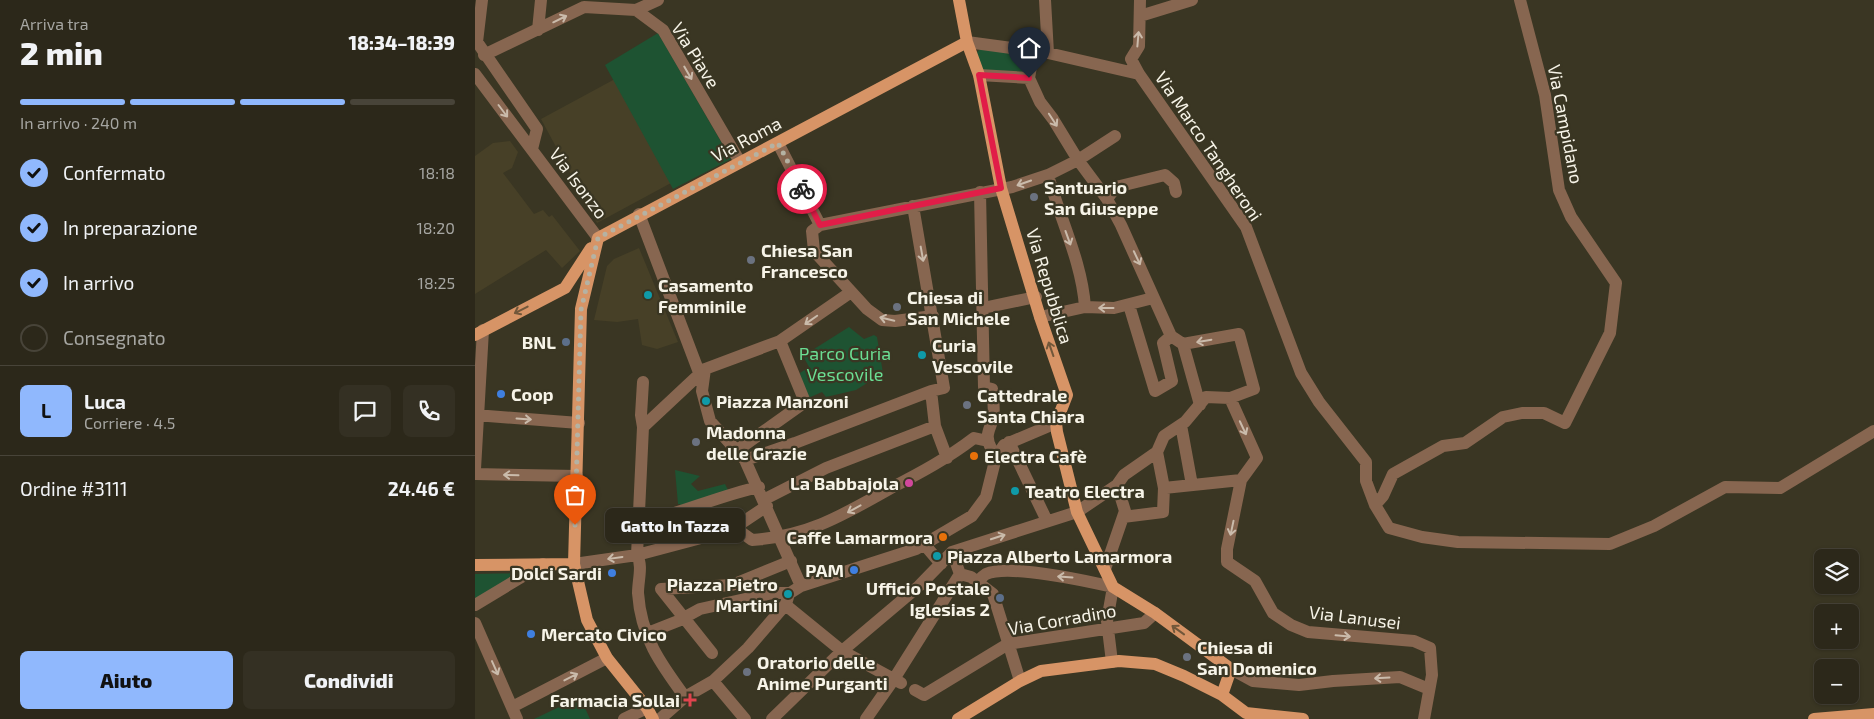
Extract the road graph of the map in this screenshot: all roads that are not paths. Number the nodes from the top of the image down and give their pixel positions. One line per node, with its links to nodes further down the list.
1 (482, 0): 13 (street)
2 (541, 0): 12 (street)
3 (658, 0): 10 (street)
4 (959, 0): 14 (main road, Via Repubblica)
5 (1045, 0): 16 (street)
6 (1140, 0): 11 (street)
7 (1191, 0): 11 (street)
8 (1520, 0): 76 (street, Via Campidano)
9 (584, 4): 10 (street); 12 (street, one-way to 9)
10 (636, 10): 26 (street, Via Piave, one-way to 26)
11 (1140, 16): 19 (street, one-way to 11)
12 (537, 30): 17 (street)
13 (476, 40): 17 (street, Via Isonzo)
14 (967, 42): 15 (street); 20 (main road, Via Repubblica); 23 (main road, Via Roma)
15 (1034, 50): 16 (street); 21 (street)
16 (1048, 53): 19 (street)
17 (484, 55): 24 (street, Via Isonzo)
18 (475, 74): 24 (street, Via Isonzo, one-way to 24)
19 (1139, 74): 76 (street, Via Marco Tangheroni)
20 (979, 75): 21 (street); 28 (main road, Via Repubblica)
21 (1029, 78): 25 (street, one-way to 25)
22 (1115, 136): 25 (street)
23 (778, 143): 26 (main road, Via Roma); 34 (street)
24 (532, 149): 35 (street, Via Isonzo)
25 (1078, 160): 27 (street); 31 (street)
26 (740, 162): 33 (main road, Via Roma)
27 (1048, 175): 28 (street, one-way to 28); 42 (street, one-way to 42)
28 (1001, 188): 29 (street); 38 (main road, Via Repubblica)
29 (980, 192): 32 (street); 43 (street)
30 (1176, 192): 31 (street)
31 (1107, 199): 39 (street, one-way to 39)
32 (913, 206): 34 (street); 45 (street, one-way to 45)
33 (639, 214): 35 (main road, Via Roma); 50 (street)
34 (820, 225): 37 (street)
35 (598, 238): 36 (main road); 40 (main road)
36 (565, 288): 40 (main road); 46 (main road, one-way to 46)
37 (851, 292): 45 (street, one-way to 37); 48 (street, one-way to 48)
38 (1036, 297): 43 (street); 44 (main road, Via Repubblica)
39 (1153, 298): 41 (street); 47 (street)
40 (582, 301): 56 (main road)
41 (1129, 305): 42 (street, one-way to 42); 47 (street)
42 (1085, 307): 44 (street)
43 (983, 312): 62 (street)
44 (1040, 317): 57 (main road, Via Repubblica, one-way to 44)
45 (933, 318): 52 (street)
46 (479, 332): 55 (street)
47 (1171, 336): 49 (street)
48 (780, 341): 50 (street); 65 (street)
49 (1183, 344): 53 (street, one-way to 49); 54 (street)
50 (702, 372): 60 (street); 65 (street)
51 (643, 382): 60 (street)
52 (931, 391): 59 (street); 65 (street)
53 (1229, 398): 54 (street); 71 (street, Via Lanusei, one-way to 71)
54 (1200, 405): 58 (street)
55 (476, 415): 56 (street, one-way to 56); 68 (street)
56 (579, 423): 70 (main road)
57 (1056, 423): 63 (street); 77 (main road)
58 (1181, 425): 64 (street); 73 (street)
59 (935, 426): 67 (street); 75 (street)
60 (643, 427): 80 (street)
61 (1874, 431): 76 (street, Via Marco Tangheroni)
62 (987, 441): 66 (street); 67 (street)
63 (1006, 444): 66 (street); 79 (street)
64 (1157, 452): 72 (street); 74 (street)
65 (741, 455): 75 (street)
66 (996, 457): 83 (street)
67 (947, 458): 82 (street, one-way to 82)
68 (475, 469)
69 (475, 474): 70 (street, one-way to 69)
70 (577, 476): 89 (main road)
71 (1241, 480): 73 (street); 112 (street, Via Lanusei, one-way to 112)
72 (1117, 485): 77 (street); 78 (street)
73 (1191, 485): 74 (street)
74 (1164, 488): 78 (street)
75 (763, 497): 80 (street); 81 (street); 82 (street)
76 (1375, 505)
77 (1077, 512): 79 (street); 91 (main road)
78 (1123, 517): 91 (street)
79 (1047, 521): 84 (street, one-way to 79)
80 (639, 523): 85 (street)
81 (731, 530): 82 (street); 85 (street)
82 (782, 538): 86 (street)
83 (920, 546): 90 (street); 94 (street)
84 (952, 552): 90 (street); 92 (street)
85 (637, 554): 89 (street, one-way to 89); 102 (street)
86 (791, 561): 94 (street); 99 (street)
87 (475, 564): 88 (main road)
88 (543, 564): 89 (main road); 97 (street)
89 (574, 564): 106 (main road)
90 (941, 564): 104 (street)
91 (1105, 569): 95 (main road)
92 (960, 574): 93 (street); 110 (street)
93 (977, 582): 95 (street, one-way to 93); 103 (street)
94 (801, 584): 96 (street)
95 (1113, 586): 98 (main road); 101 (street)
96 (787, 602): 99 (street); 104 (street); 109 (street)
97 (475, 605)
98 (1155, 614): 101 (street, Via Corradino); 108 (main road, one-way to 98)
99 (685, 616): 102 (street); 105 (street)
100 (475, 623): 116 (street, one-way to 116)
101 (1109, 628): 103 (street, Via Corradino); 107 (street)
102 (645, 634): 115 (street)
103 (1008, 644): 111 (street); 113 (street, Via Corradino)
104 (842, 651): 110 (street); 124 (street)
105 (713, 653)
106 (607, 658): 116 (street, one-way to 106); 117 (main road)
107 (1112, 662): 111 (main road); 114 (main road)
108 (1231, 669): 112 (street, one-way to 108); 114 (main road)
109 (713, 681): 115 (street); 123 (street)
110 (898, 681): 125 (street)
111 (1020, 681): 126 (main road)
112 (1429, 689): 128 (street, Via Lanusei)
113 (919, 692)
114 (1222, 695): 119 (main road)
115 (685, 697): 122 (street)
116 (512, 707): 120 (street)
117 (650, 713): 121 (street)
118 (1874, 714): 129 (main road)
119 (1246, 716): 127 (main road)
120 (517, 719)
121 (624, 719)
122 (660, 719)
123 (745, 719)
124 (772, 719)
125 (866, 719)
126 (958, 719)
127 (1303, 719)
128 (1424, 719)
129 (1814, 719)

